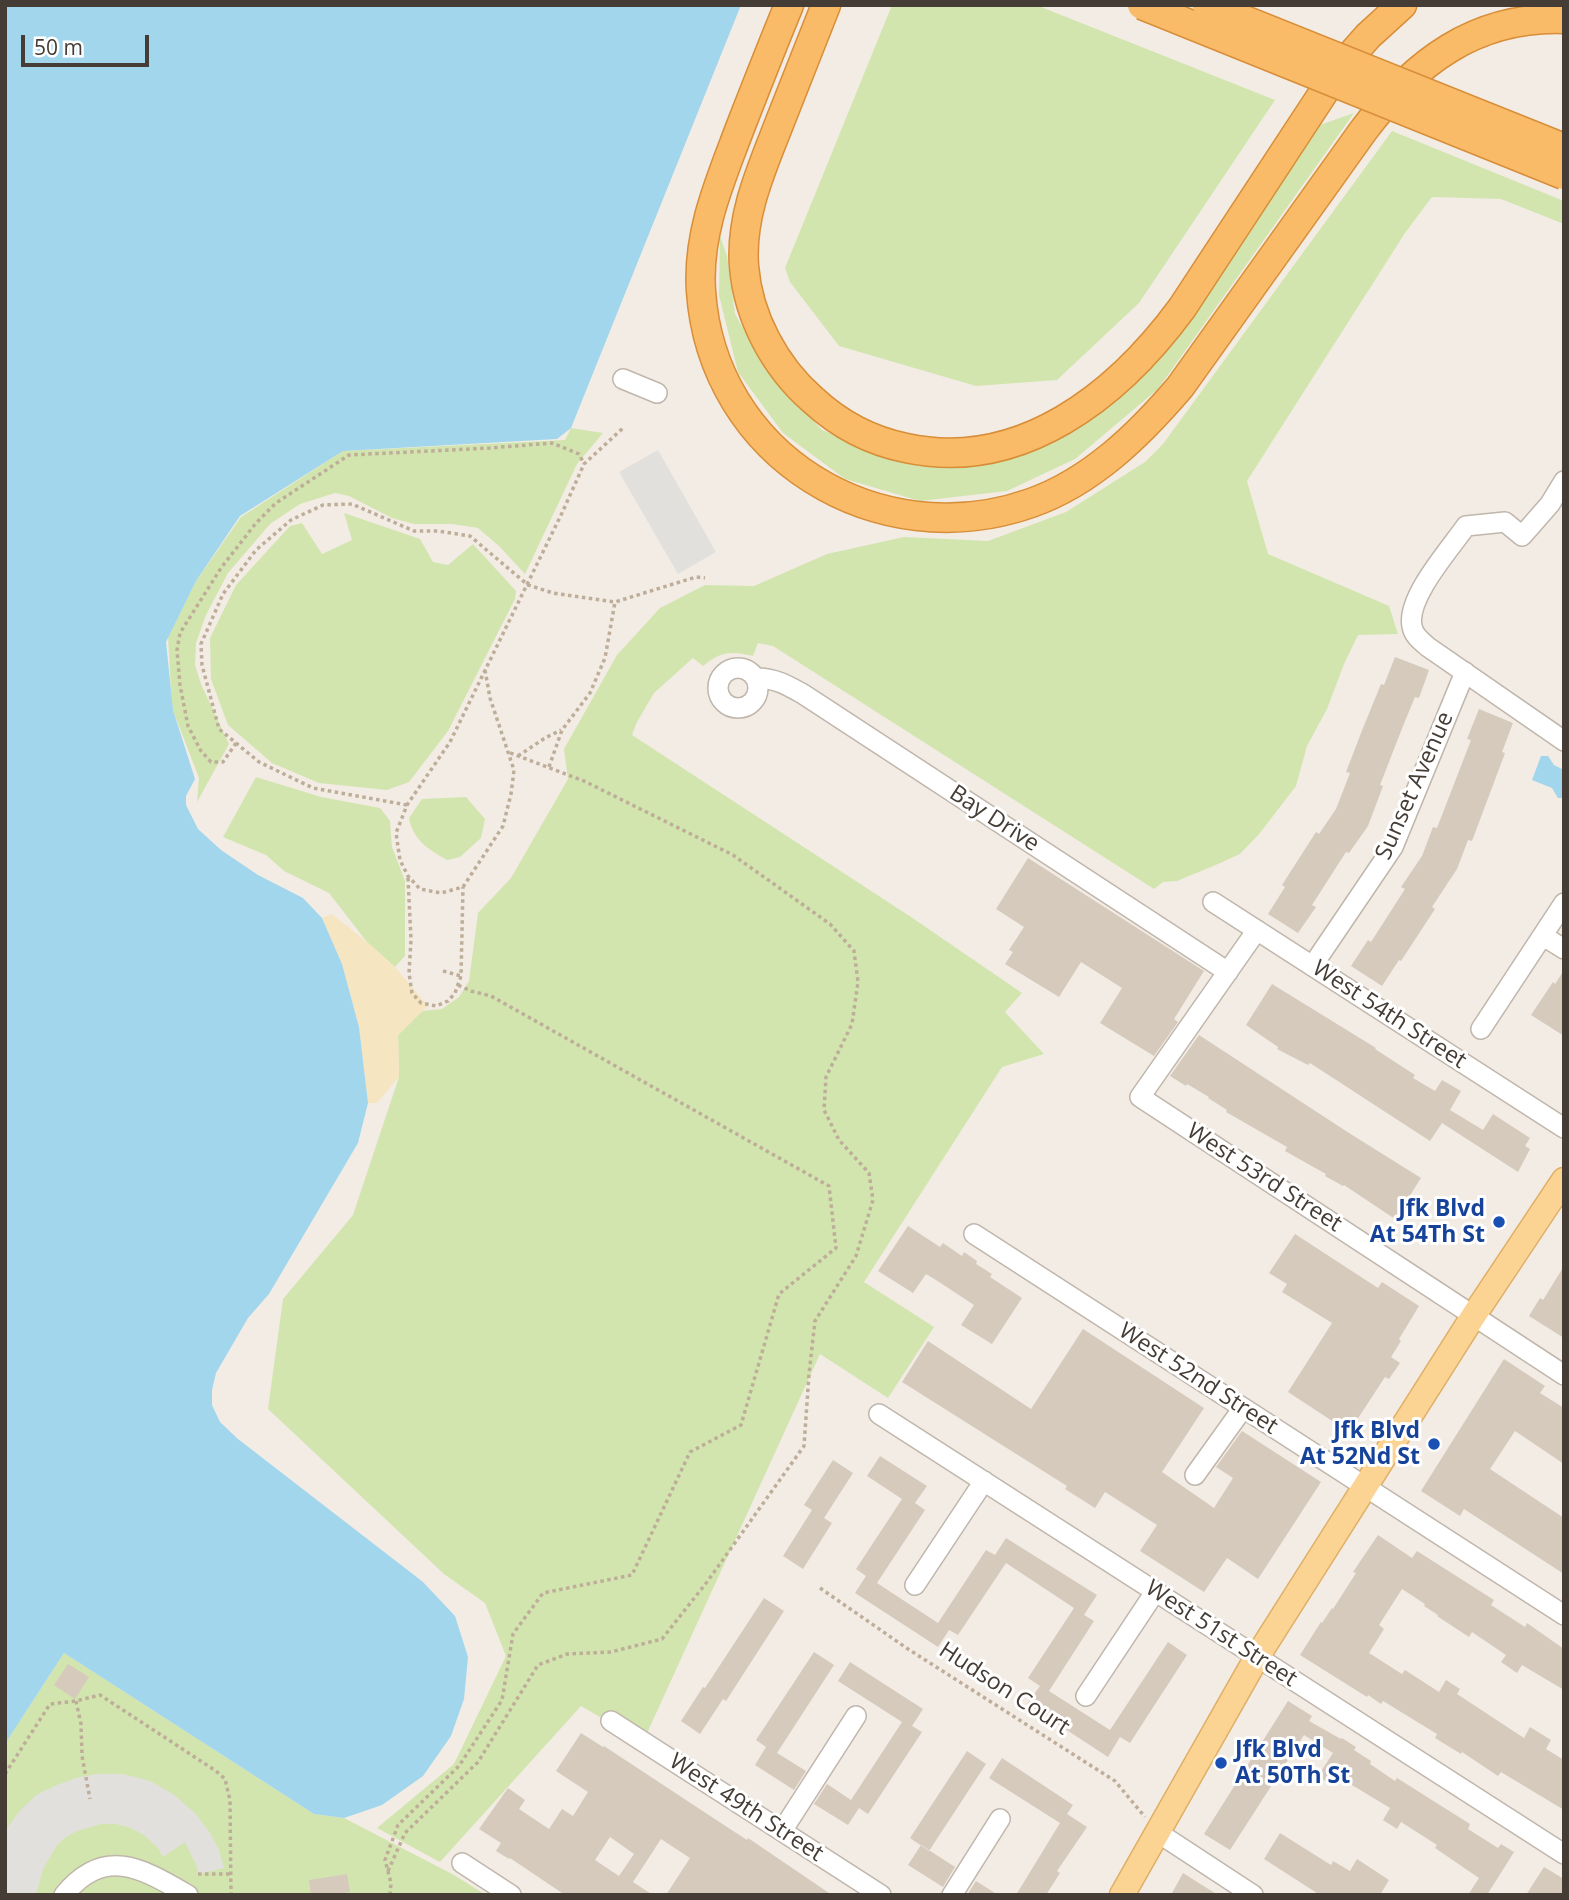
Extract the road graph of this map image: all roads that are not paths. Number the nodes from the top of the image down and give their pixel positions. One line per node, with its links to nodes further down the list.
1 (789, 5): 6 (highway)
2 (826, 5): 5 (highway)
3 (1142, 5): 8 (highway, bridge)
4 (1207, 5): 7 (highway, bridge)
5 (1402, 5)
6 (1564, 19)
7 (1564, 148)
8 (1564, 175)
9 (623, 379): 10 (street)
10 (657, 393)
11 (1564, 481): 12 (street)
12 (1465, 672): 14 (street); 20 (street, Sunset Avenue)
13 (756, 678): 21 (street, Bay Drive)
14 (1564, 741)
15 (1213, 902): 17 (street, West 54th Street)
16 (1564, 903): 18 (street)
17 (1257, 930): 20 (street, West 54th Street); 21 (street)
18 (1543, 936): 19 (street); 22 (street)
19 (1564, 949)
20 (1313, 965): 23 (street, West 54th Street)
21 (1227, 972): 26 (street, West 53rd Street)
22 (1481, 1029)
23 (1564, 1128)
24 (1564, 1180): 26 (main road)
25 (974, 1234): 28 (street, West 52nd Street)
26 (1474, 1315): 27 (street, West 53rd Street); 32 (main road)
27 (1564, 1375)
28 (1243, 1408): 30 (street); 32 (street, West 52nd Street)
29 (879, 1414): 31 (street, West 51st Street)
30 (1195, 1475)
31 (984, 1481): 33 (street); 34 (street, West 51st Street)
32 (1366, 1488): 35 (street, West 52nd Street); 36 (main road)
33 (915, 1585)
34 (1155, 1591): 36 (street, West 51st Street); 37 (street)
35 (1564, 1615)
36 (1257, 1657): 42 (main road); 43 (street, West 51st Street)
37 (1086, 1696)
38 (856, 1716): 41 (street)
39 (611, 1721): 41 (street, West 49th Street)
40 (1000, 1819): 49 (street)
41 (782, 1831): 48 (street, West 49th Street)
42 (1157, 1832): 50 (main road); 51 (street)
43 (1564, 1854)
44 (462, 1863): 47 (street)
45 (64, 1895): 46 (street)
46 (188, 1895)
47 (511, 1895)
48 (881, 1895)
49 (952, 1895)
50 (1122, 1895)
51 (1253, 1895)

